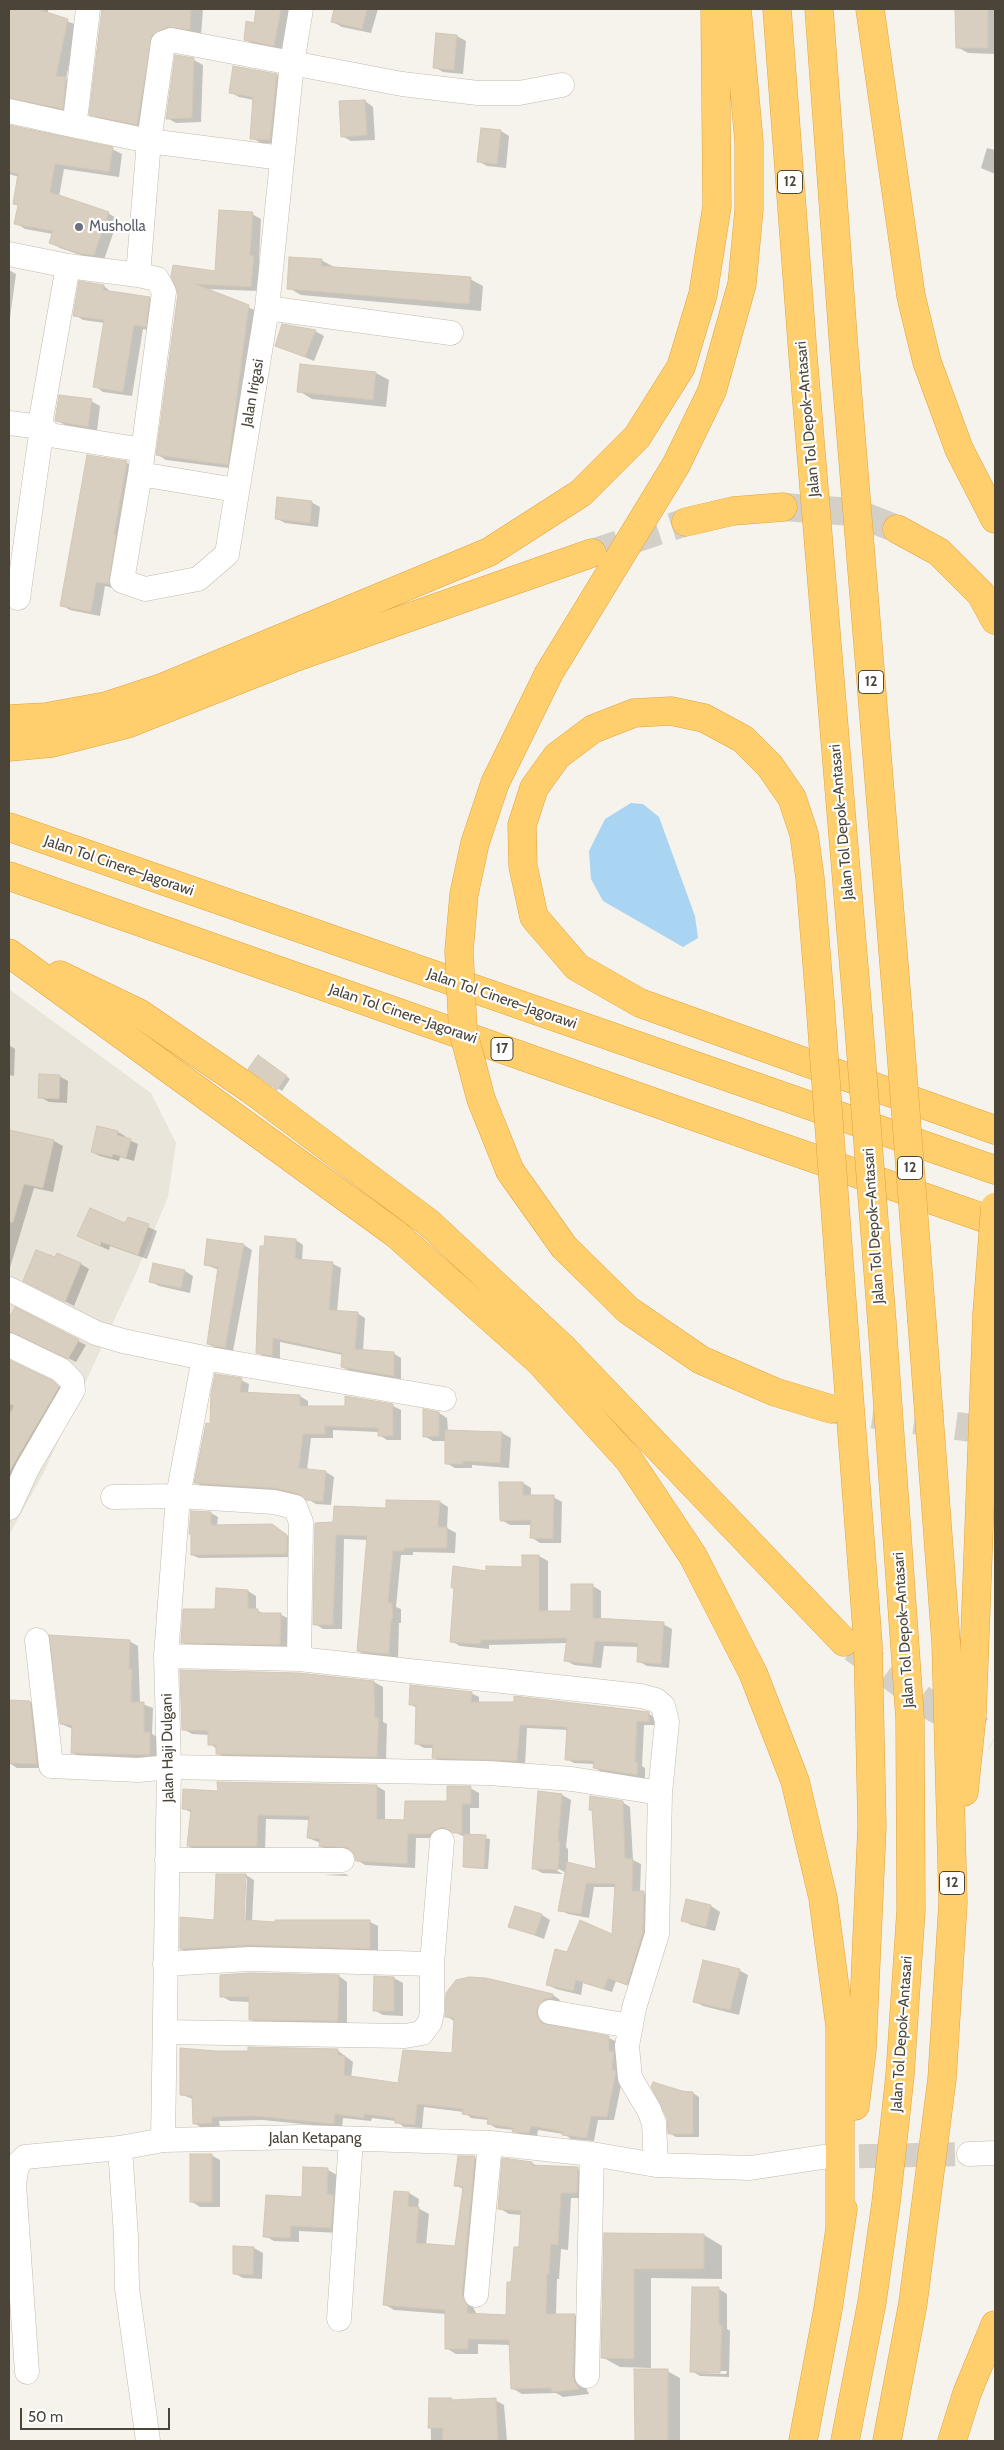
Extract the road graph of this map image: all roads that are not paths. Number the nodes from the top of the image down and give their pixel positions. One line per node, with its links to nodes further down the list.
1 (88, 9): 11 (street)
2 (301, 9): 8 (street, Jalan Irigasi)
3 (715, 9): 31 (highway)
4 (737, 9): 44 (highway, bridge)
5 (777, 9): 81 (highway, Jalan Tol Depok–Antasari / 12, bridge)
6 (819, 9): 57 (highway, 12, bridge)
7 (870, 9): 25 (highway)
8 (292, 63): 9 (street); 12 (street); 13 (street, Jalan Irigasi)
9 (562, 85)
10 (9, 111): 11 (street)
11 (72, 125): 12 (street)
12 (149, 141): 13 (street); 16 (street)
13 (282, 158): 17 (street, Jalan Irigasi)
14 (9, 254): 15 (street)
15 (68, 266): 16 (street); 20 (street)
16 (138, 275): 21 (street)
17 (267, 308): 18 (street); 23 (street, Jalan Irigasi)
18 (451, 333)
19 (9, 423): 20 (street)
20 (42, 427): 21 (street); 29 (street)
21 (143, 450): 22 (street)
22 (140, 474): 23 (street); 23 (street, Jalan Irigasi)
23 (236, 490)
24 (783, 507): 26 (highway)
25 (995, 519)
26 (686, 522)
27 (897, 529): 30 (highway)
28 (592, 553): 32 (highway)
29 (18, 598)
30 (995, 620)
31 (9, 719)
32 (9, 747)
33 (9, 827): 37 (highway, Jalan Tol Cinere–Jagorawi)
34 (9, 876): 39 (highway, Jalan Tol Cinere-Jagorawi / 17)
35 (9, 951): 49 (highway); 72 (highway)
36 (995, 1130): 72 (highway, bridge)
37 (995, 1170)
38 (995, 1207): 57 (highway, bridge)
39 (995, 1222)
40 (9, 1289): 42 (street)
41 (9, 1346): 47 (street)
42 (204, 1358): 43 (street); 45 (street, Jalan Haji Dulgani)
43 (444, 1399)
44 (831, 1409)
45 (178, 1496): 46 (street); 50 (street, Jalan Haji Dulgani); 51 (street)
46 (113, 1497)
47 (9, 1508)
48 (37, 1640): 52 (street)
49 (844, 1642)
50 (166, 1656): 51 (street); 52 (street, Jalan Haji Dulgani)
51 (298, 1659): 53 (street)
52 (170, 1767): 53 (street); 55 (street, Jalan Haji Dulgani)
53 (660, 1793): 61 (street)
54 (442, 1841): 59 (street)
55 (168, 1860): 56 (street); 58 (street, Jalan Haji Dulgani)
56 (342, 1860)
57 (952, 1903): 82 (highway, 12)
58 (165, 1964): 59 (street); 62 (street, Jalan Haji Dulgani)
59 (432, 1964): 62 (street)
60 (550, 2012): 61 (street)
61 (630, 2026): 71 (street)
62 (166, 2032): 64 (street, Jalan Haji Dulgani)
63 (351, 2139): 64 (street, Jalan Ketapang); 65 (street, Jalan Ketapang); 75 (street)
64 (162, 2140): 66 (street, Jalan Ketapang)
65 (490, 2143): 68 (street, Jalan Ketapang); 74 (street)
66 (120, 2148): 73 (street, Jalan Ketapang); 79 (street)
67 (995, 2153): 69 (street)
68 (592, 2154): 71 (street, Jalan Ketapang); 78 (street)
69 (969, 2154)
70 (824, 2157): 71 (street, Jalan Ketapang)
71 (656, 2165)
72 (840, 2227): 80 (highway)
73 (15, 2272): 77 (street, Jalan Ketapang)
74 (476, 2295)
75 (339, 2319)
76 (995, 2325): 83 (highway)
77 (27, 2372)
78 (586, 2376)
79 (148, 2441)
80 (803, 2441)
81 (845, 2441)
82 (887, 2441)
83 (952, 2441)

